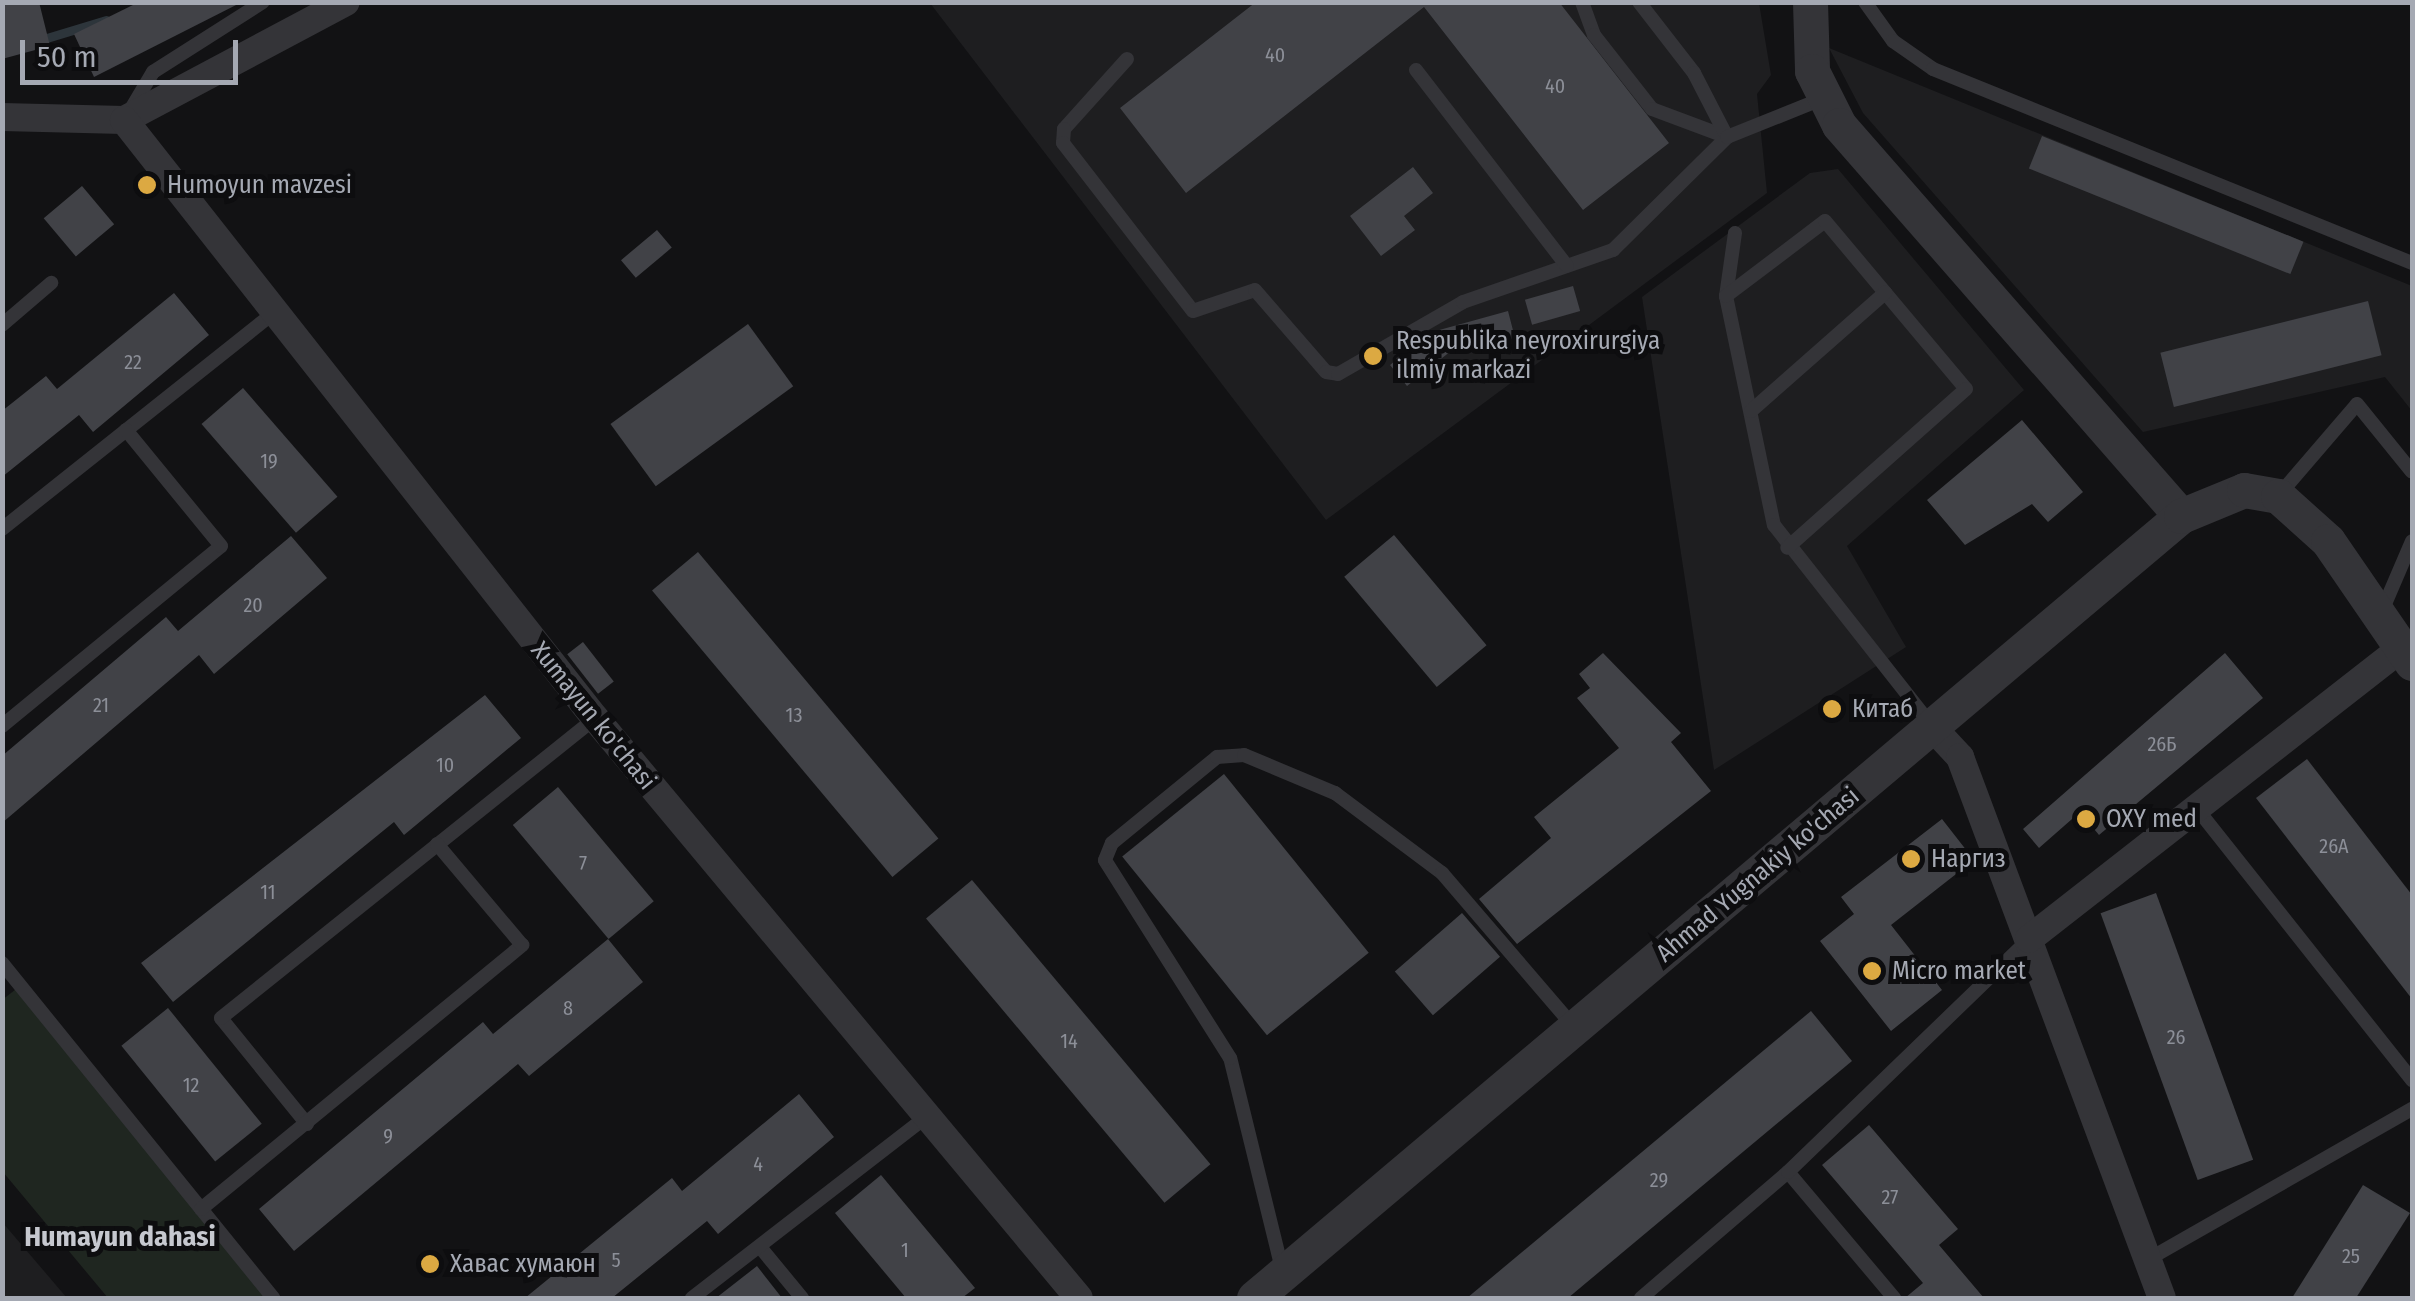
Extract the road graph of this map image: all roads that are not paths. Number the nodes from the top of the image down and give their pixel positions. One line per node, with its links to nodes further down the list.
1 (264, 2): 11 (lane)
2 (346, 2): 11 (street)
3 (1582, 2): 12 (lane)
4 (1638, 2): 12 (lane)
5 (1810, 2): 9 (street)
6 (1866, 2): 14 (lane)
7 (1127, 59): 15 (lane)
8 (1416, 70): 15 (lane)
9 (1822, 99): 12 (lane); 25 (street)
10 (2, 117): 11 (street)
11 (124, 120): 19 (street, Xumayun ko'chasi)
12 (1727, 137): 15 (lane)
13 (1735, 232): 18 (lane)
14 (2412, 263)
15 (1567, 266)
16 (51, 282): 20 (lane)
17 (1885, 293): 18 (lane); 21 (lane); 28 (lane)
18 (1726, 296): 21 (lane)
19 (271, 315): 22 (lane); 31 (street, Xumayun ko'chasi)
20 (2, 325)
21 (1750, 411): 28 (lane)
22 (126, 430): 26 (lane); 32 (lane)
23 (2412, 472): 24 (lane)
24 (2278, 496): 25 (street, Ahmad Yugnakiy ko'chasi); 29 (street)
25 (2181, 516): 33 (street, Ahmad Yugnakiy ko'chasi)
26 (2, 529)
27 (2412, 541): 29 (lane)
28 (1786, 548): 33 (lane)
29 (2382, 612): 30 (street)
30 (2409, 659): 34 (street)
31 (594, 718): 35 (lane); 41 (street, Xumayun ko'chasi)
32 (4, 722)
33 (1934, 728): 36 (street); 38 (street, Ahmad Yugnakiy ko'chasi)
34 (2198, 810): 36 (street); 39 (lane)
35 (437, 844): 42 (lane); 42 (lane)
36 (2030, 939): 43 (lane); 46 (street)
37 (2, 963): 44 (lane)
38 (1576, 1029): 47 (street, Ahmad Yugnakiy ko'chasi); 47 (lane)
39 (2412, 1080)
40 (2412, 1109): 46 (lane)
41 (924, 1120): 45 (lane); 51 (street, Xumayun ko'chasi)
42 (307, 1124): 44 (lane)
43 (1788, 1172): 53 (lane); 54 (lane)
44 (201, 1209): 48 (lane)
45 (760, 1248): 49 (lane); 50 (lane)
46 (2147, 1260): 55 (street)
47 (1283, 1274): 52 (street, Ahmad Yugnakiy ko'chasi)
48 (273, 1298)
49 (692, 1298)
50 (802, 1298)
51 (1080, 1298)
52 (1254, 1298)
53 (1640, 1298)
54 (1894, 1298)
55 (2162, 1298)

